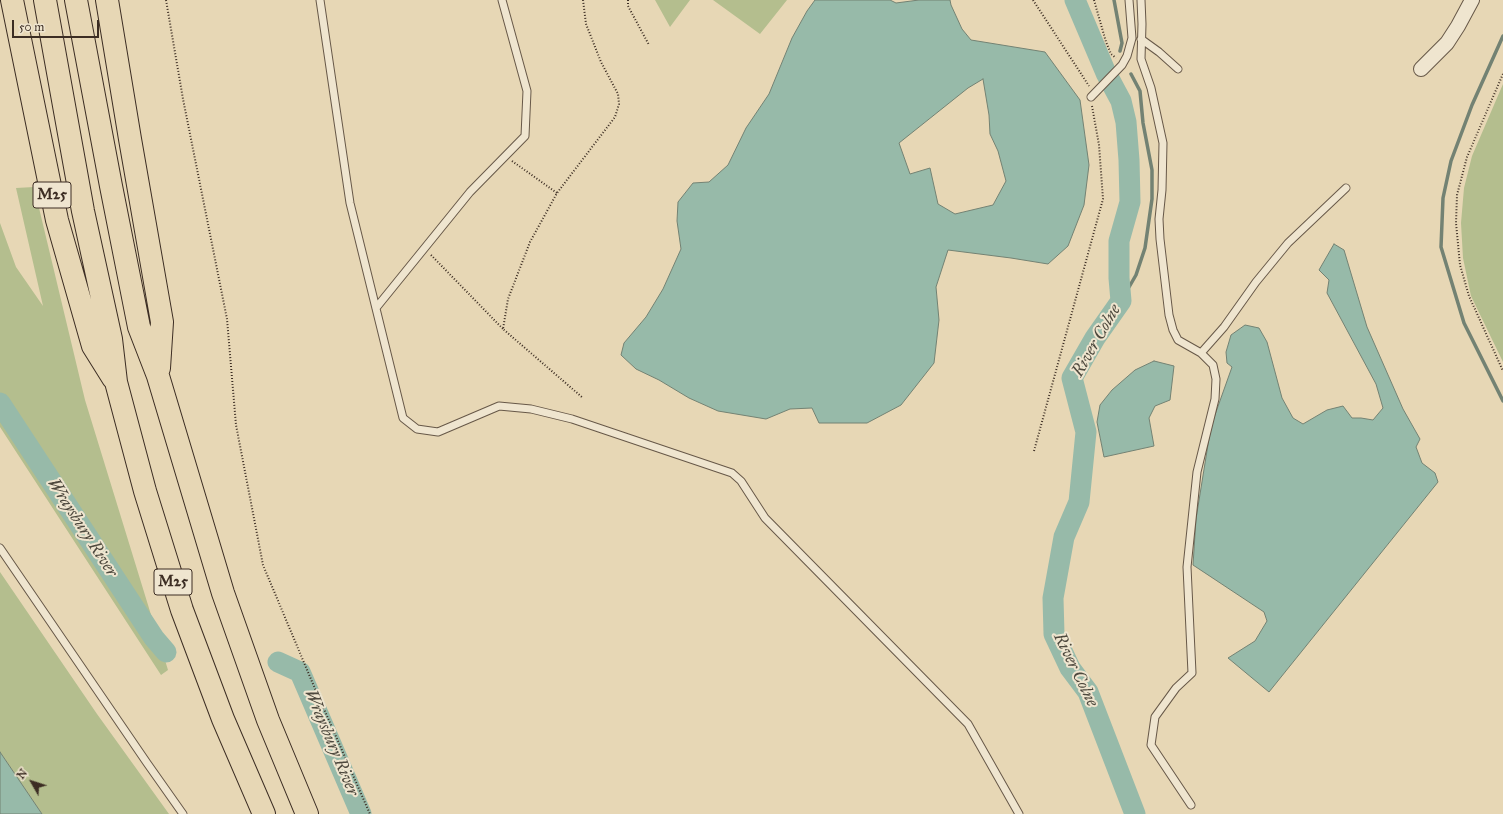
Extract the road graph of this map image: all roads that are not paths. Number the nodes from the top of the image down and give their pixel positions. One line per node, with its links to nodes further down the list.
1 (12, 0): 18 (highway, M25)
2 (45, 0): 18 (highway, M25)
3 (76, 0): 17 (highway, M25)
4 (107, 0): 17 (highway, M25)
5 (320, 0): 15 (lane)
6 (502, 0): 15 (lane)
7 (1129, 0): 13 (lane)
8 (1141, 0): 10 (lane)
9 (1472, 0): 12 (street)
10 (1142, 39): 11 (lane); 16 (lane)
11 (1178, 69)
12 (1422, 69)
13 (1091, 97)
14 (1346, 188): 16 (lane)
15 (376, 308): 24 (lane)
16 (1201, 353): 20 (lane)
17 (158, 376): 23 (highway, M25)
18 (116, 382): 22 (highway, M25)
19 (0, 548): 21 (lane)
20 (1191, 805)
21 (184, 814)
22 (264, 814)
23 (307, 814)
24 (1019, 814)

